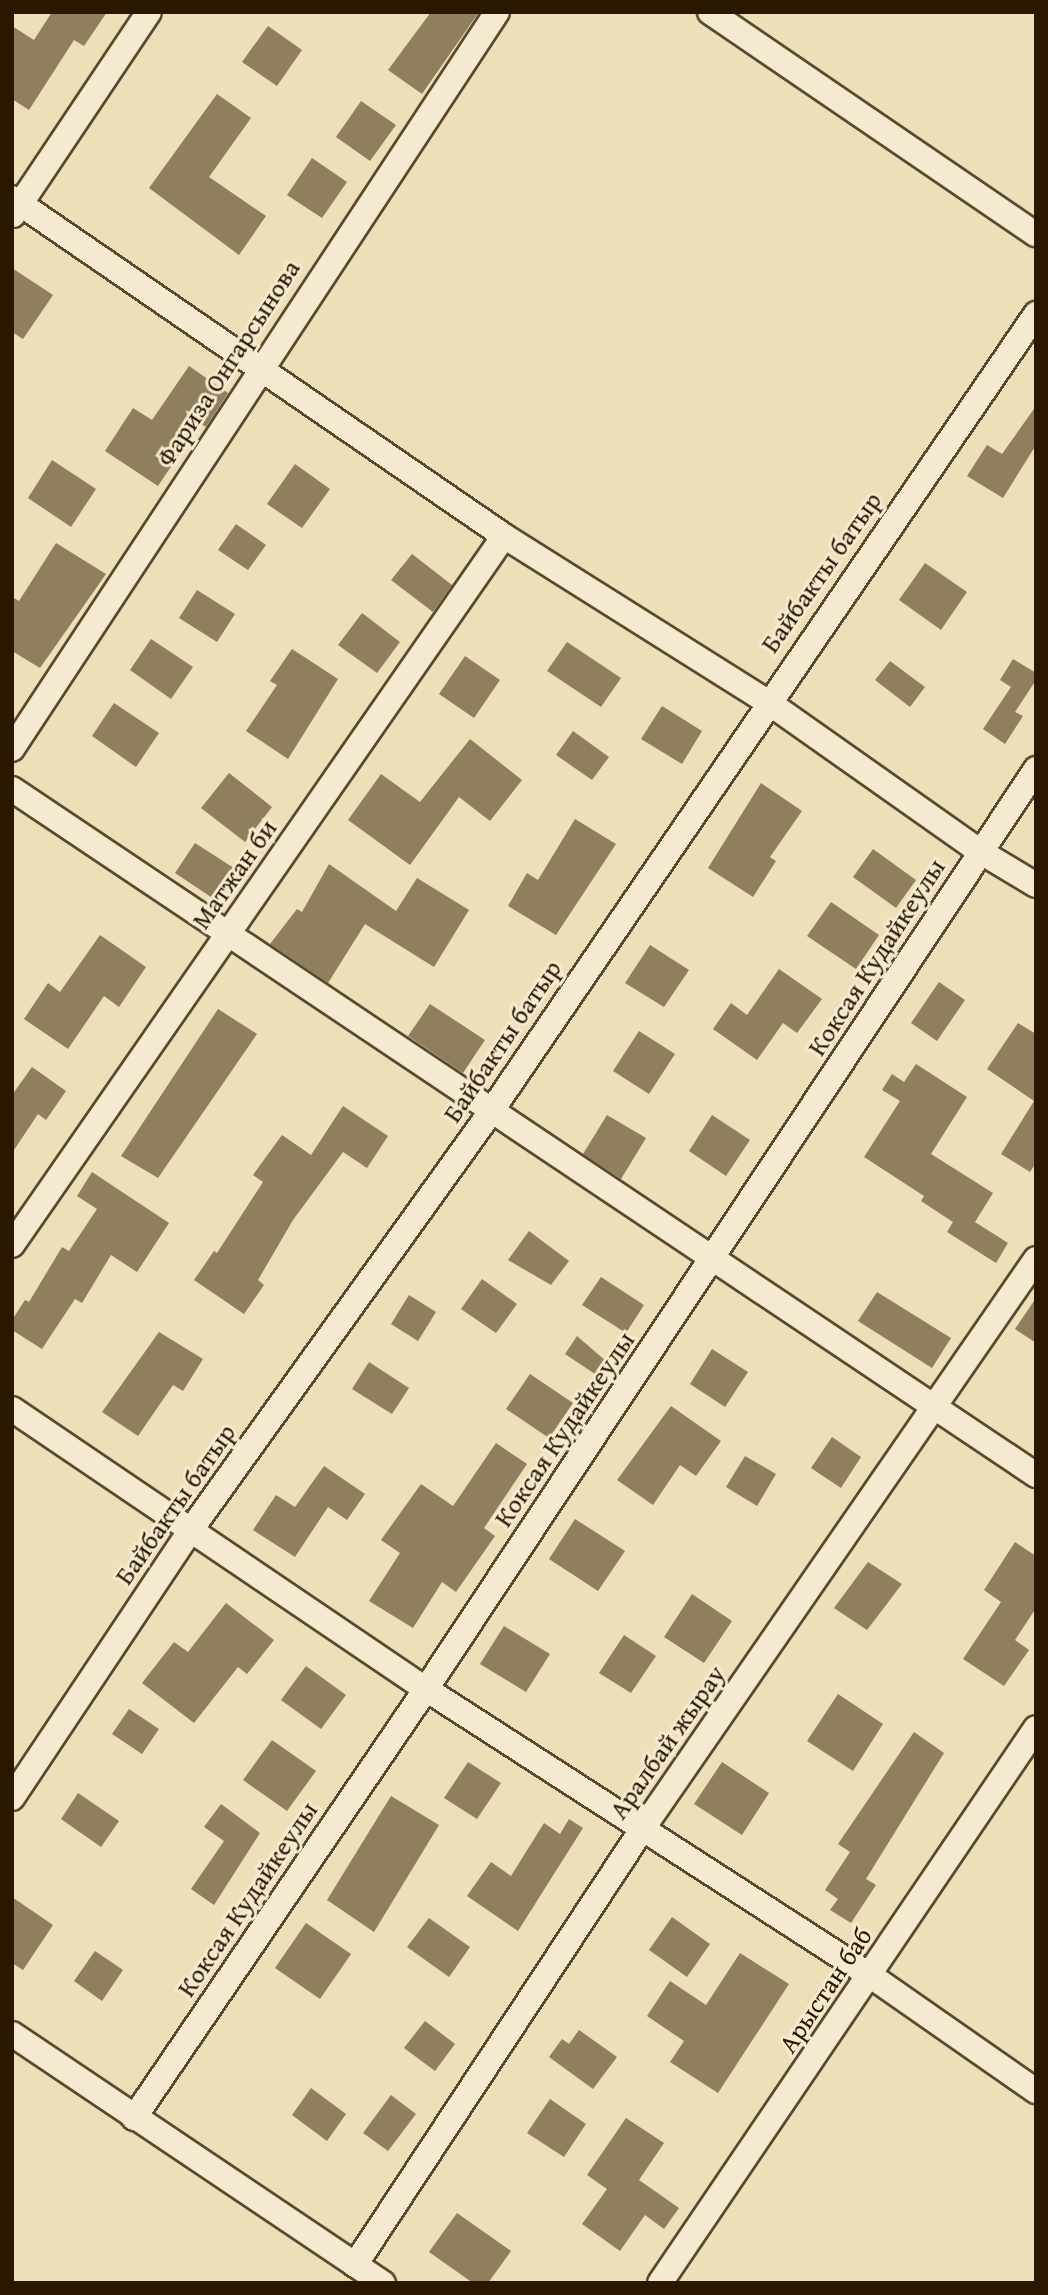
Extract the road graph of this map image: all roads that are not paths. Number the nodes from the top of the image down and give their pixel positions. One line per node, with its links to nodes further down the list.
1 (149, 12): 4 (street)
2 (497, 12): 7 (street, Фариза Онгарсынова)
3 (710, 12): 5 (street)
4 (15, 206): 7 (street)
5 (1036, 234)
6 (1036, 314): 9 (street, Байбакты батыр)
7 (259, 368): 8 (street); 10 (street, Фариза Онгарсынова)
8 (504, 536): 9 (street); 15 (street, Матжан би)
9 (768, 702): 13 (street); 16 (street, Байбакты батыр)
10 (12, 749)
11 (1036, 769): 13 (street, Коксая Кудайкеулы)
12 (12, 789): 15 (street)
13 (981, 852): 14 (street); 19 (street, Коксая Кудайкеулы)
14 (1036, 885)
15 (229, 934): 16 (street); 17 (street, Матжан би)
16 (491, 1113): 19 (street); 23 (street, Байбакты батыр)
17 (12, 1245)
18 (1036, 1259): 20 (street, Аралбай жырау)
19 (712, 1260): 20 (street); 24 (street, Коксая Кудайкеулы)
20 (936, 1408): 22 (street); 27 (street, Аралбай жырау)
21 (12, 1409): 23 (street)
22 (1036, 1475)
23 (190, 1531): 24 (street); 26 (street, Байбакты батыр)
24 (426, 1689): 27 (street); 31 (street, Коксая Кудайкеулы)
25 (1036, 1728): 28 (street, Арыстан баб)
26 (12, 1798)
27 (641, 1830): 28 (street); 32 (street, Аралбай жырау)
28 (872, 1976): 30 (street); 34 (street, Арыстан баб)
29 (12, 2034): 31 (street)
30 (1036, 2091)
31 (134, 2118): 32 (street)
32 (355, 2265): 33 (street)
33 (383, 2283)
34 (660, 2283)

